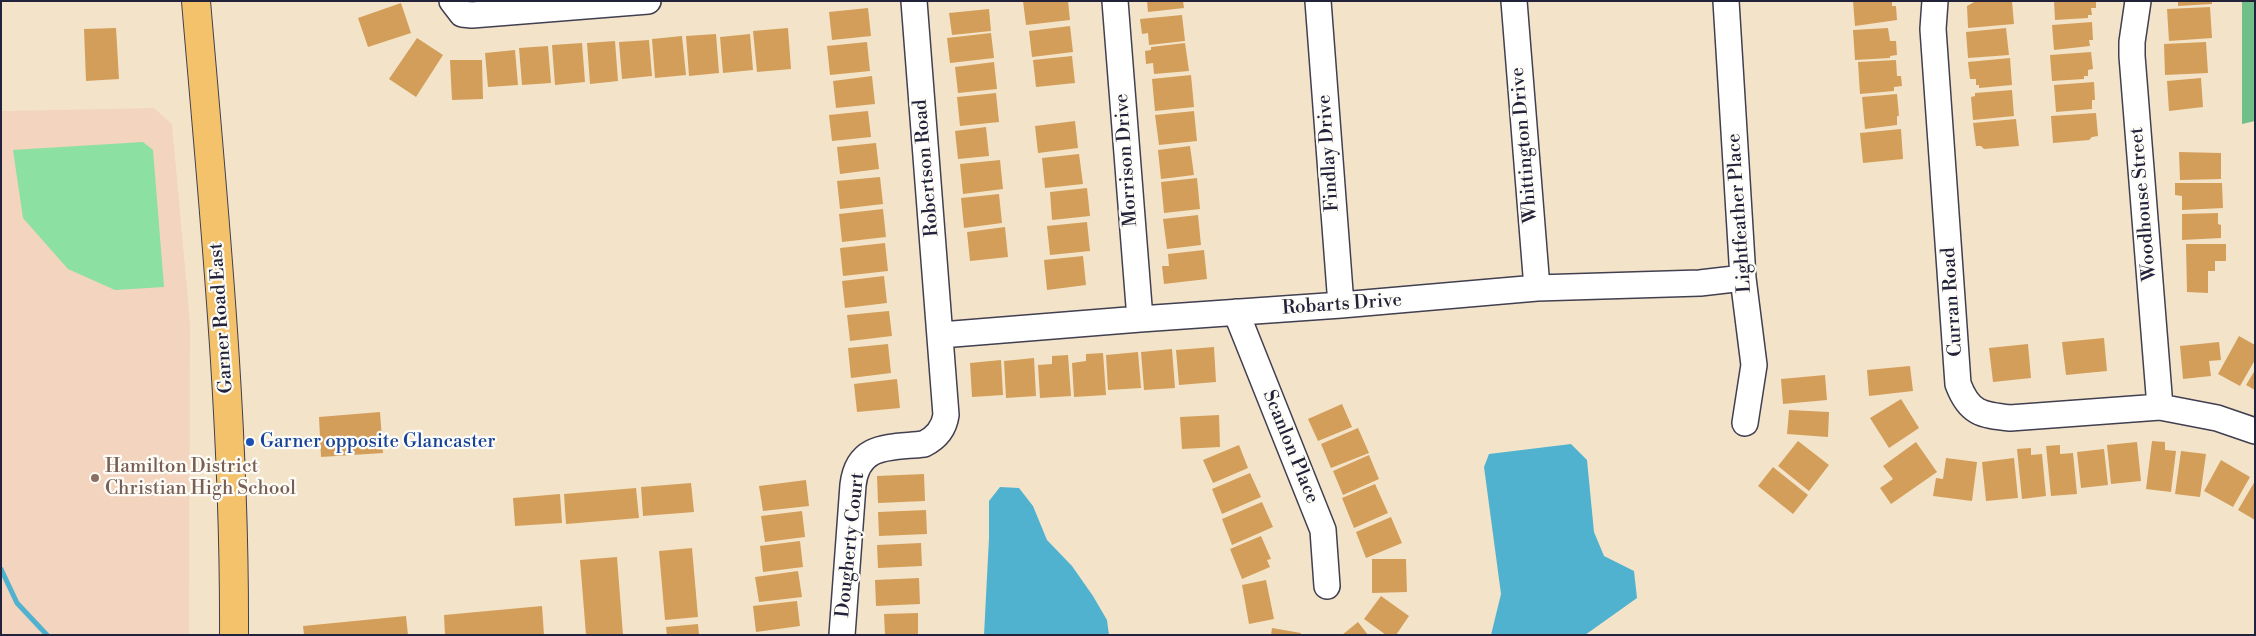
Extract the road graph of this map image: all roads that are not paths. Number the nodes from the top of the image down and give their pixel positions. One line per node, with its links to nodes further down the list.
1 (196, 1): 21 (main road, Garner Road East)
2 (452, 1): 3 (street)
3 (648, 1)
4 (914, 1): 16 (street, Robertson Road)
5 (1116, 1): 15 (street, Morrison Drive)
6 (1318, 1): 13 (street, Findlay Drive)
7 (1514, 1): 12 (street, Whittington Drive)
8 (1726, 1): 11 (street, Lightfeather Place)
9 (1935, 1): 17 (street, Curran Road)
10 (2138, 1): 17 (street, Woodhouse Street)
11 (1743, 278): 12 (street, Robarts Drive); 18 (street, Lightfeather Place)
12 (1537, 288): 13 (street, Robarts Drive)
13 (1341, 306): 14 (street, Robarts Drive)
14 (1236, 312): 15 (street, Robarts Drive); 20 (street, Scanlon Place)
15 (1140, 319): 16 (street, Robarts Drive)
16 (941, 335): 22 (street, Dougherty Court)
17 (2160, 407): 19 (street, Curran Road)
18 (1745, 423)
19 (2255, 431)
20 (1327, 586)
21 (234, 635)
22 (842, 635)

